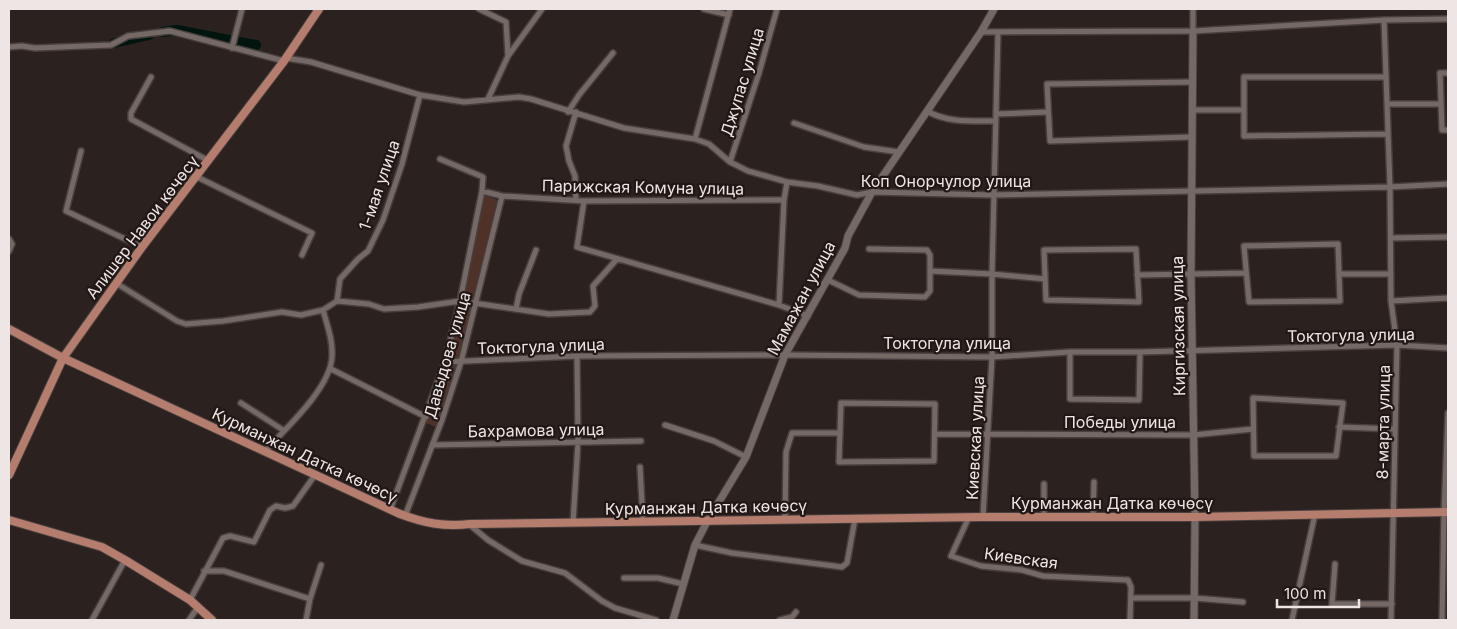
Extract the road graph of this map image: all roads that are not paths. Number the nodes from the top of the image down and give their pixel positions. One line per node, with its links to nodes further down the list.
1 (242, 9): 17 (street)
2 (318, 9): 20 (main road, Алишер Навои көчөсү)
3 (479, 9): 19 (street)
4 (542, 9): 19 (street)
5 (704, 9): 10 (street)
6 (730, 9): 10 (street)
7 (777, 9): 46 (street, Джупас улица)
8 (994, 9): 14 (street, Мамажан улица)
9 (1193, 9): 13 (street)
10 (728, 15): 41 (street)
11 (1448, 19): 12 (street)
12 (1384, 20): 13 (street); 23 (street, 8-марта улица)
13 (1194, 31): 15 (street); 24 (street, Киргизская улица)
14 (981, 32): 15 (street); 31 (street, Мамажан улица)
15 (998, 32): 35 (street, Киевская улица)
16 (9, 47): 17 (street, Коп Онорчулор улица)
17 (232, 48): 20 (street, Коп Онорчулор улица)
18 (613, 53): 32 (street)
19 (508, 56): 26 (street)
20 (285, 59): 25 (street, Коп Онорчулор улица); 45 (main road, Алишер Навои көчөсү)
21 (1448, 73): 28 (street)
22 (151, 77): 45 (street)
23 (1386, 77): 27 (street, 8-марта улица); 30 (street)
24 (1193, 82): 29 (street, Киргизская улица); 34 (street)
25 (420, 96): 26 (street, Коп Онорчулор улица); 81 (street, 1-мая улица)
26 (488, 99): 32 (street, Коп Онорчулор улица)
27 (1387, 104): 28 (street); 39 (street, 8-марта улица)
28 (1441, 104): 38 (street)
29 (1192, 110): 30 (street); 40 (street, Киргизская улица)
30 (1243, 110): 39 (street)
31 (927, 111): 36 (street); 43 (street, Мамажан улица)
32 (568, 112): 33 (street, Коп Онорчулор улица)
33 (576, 112): 41 (street, Коп Онорчулор улица); 56 (street)
34 (1048, 112): 35 (street); 40 (street)
35 (996, 114): 36 (street, Киевская улица)
36 (995, 121): 54 (street, Киевская улица)
37 (794, 123): 43 (street)
38 (1448, 130)
39 (1388, 134): 50 (street, 8-марта улица)
40 (1192, 137): 52 (street, Киргизская улица)
41 (695, 139): 46 (street, Коп Онорчулор улица)
42 (81, 151): 62 (street)
43 (899, 152): 53 (street, Мамажан улица)
44 (440, 158): 51 (street)
45 (209, 161): 47 (main road, Алишер Навои көчөсү)
46 (730, 162): 48 (street, Коп Онорчулор улица)
47 (197, 177): 62 (main road, Алишер Навои көчөсү); 66 (street)
48 (787, 182): 53 (street, Коп Онорчулор улица); 57 (street)
49 (1448, 184): 50 (street, Коп Онорчулор улица)
50 (1390, 187): 52 (street, Коп Онорчулор улица); 60 (street, 8-марта улица)
51 (482, 191): 55 (street, Парижская Комуна улица); 79 (street)
52 (1192, 191): 54 (street, Коп Онорчулор улица); 71 (street, Киргизская улица)
53 (872, 192): 54 (street, Коп Онорчулор улица); 76 (street, Мамажан улица)
54 (993, 195): 70 (street, Киевская улица)
55 (502, 196): 56 (street, Парижская Комуна улица); 82 (street, Давыдова улица)
56 (576, 200): 58 (street, Парижская Комуна улица)
57 (784, 200): 58 (street, Парижская Комуна улица); 83 (street)
58 (584, 201): 67 (street)
59 (1448, 237): 60 (street)
60 (1391, 238): 73 (street, 8-марта улица)
61 (9, 239): 65 (street)
62 (142, 247): 77 (main road, Алишер Навои көчөсү)
63 (869, 249): 68 (street)
64 (536, 250): 84 (street)
65 (9, 251)
66 (302, 255)
67 (617, 259): 83 (street); 84 (street)
68 (930, 271): 70 (street); 76 (street)
69 (1246, 273): 71 (street); 72 (street); 72 (street)
70 (992, 274): 75 (street); 95 (street, Киевская улица)
71 (1191, 274): 74 (street); 90 (street, Киргизская улица)
72 (1339, 274): 73 (street)
73 (1391, 274): 80 (street, 8-марта улица)
74 (1138, 275): 75 (street); 75 (street)
75 (1045, 278)
76 (828, 280): 86 (street, Мамажан улица)
77 (116, 283): 85 (street); 96 (main road, Алишер Навои көчөсү)
78 (1448, 298): 80 (street)
79 (460, 301): 81 (street); 82 (street); 97 (street)
80 (1391, 301): 88 (street, 8-марта улица)
81 (337, 302): 85 (street)
82 (476, 303): 84 (street); 98 (street, Давыдова улица)
83 (780, 305): 86 (street)
84 (516, 309)
85 (323, 310): 99 (street)
86 (808, 316): 93 (street, Мамажан улица)
87 (9, 329): 96 (main road, Курманжан Датка көчөсү)
88 (1397, 345): 89 (street, Токтогула улица); 90 (street, Токтогула улица); 105 (street, 8-марта улица)
89 (1448, 348)
90 (1193, 351): 92 (street, Токтогула улица); 111 (street, Киргизская улица)
91 (1070, 352): 92 (street, Токтогула улица); 92 (street); 95 (street, Токтогула улица)
92 (1140, 352)
93 (785, 355): 94 (street, Токтогула улица); 95 (street, Токтогула улица); 116 (street, Мамажан улица)
94 (577, 356): 98 (street, Токтогула улица); 113 (street)
95 (992, 357): 110 (street, Киевская улица)
96 (63, 358): 115 (main road, Курманжан Датка көчөсү); 118 (main road, Алишер Навои көчөсү)
97 (445, 362): 98 (street, Токтогула улица); 102 (street)
98 (461, 362): 114 (street, Давыдова улица)
99 (330, 369): 102 (street); 107 (street)
100 (241, 403): 107 (street)
101 (1448, 413): 123 (street)
102 (426, 417): 122 (street)
103 (665, 425): 116 (street)
104 (1339, 427): 105 (street); 106 (street); 106 (street)
105 (1395, 428): 125 (street, 8-марта улица)
106 (1253, 429): 111 (street, Победы улица)
107 (283, 430): 115 (street)
108 (840, 433): 109 (street); 109 (street); 132 (street)
109 (934, 434): 110 (street, Победы улица)
110 (987, 434): 111 (street, Победы улица); 127 (street, Киевская улица)
111 (1193, 435): 131 (street, Киргизская улица)
112 (641, 441): 113 (street, Бахрамова улица)
113 (578, 442): 114 (street, Бахрамова улица); 137 (street)
114 (432, 445): 126 (street, Давыдова улица)
115 (264, 452): 119 (main road, Курманжан Датка көчөсү)
116 (746, 457): 135 (street, Мамажан улица)
117 (640, 467): 136 (street)
118 (9, 475)
119 (316, 475): 122 (main road, Курманжан Датка көчөсү); 143 (street)
120 (1094, 482): 130 (street)
121 (1044, 484): 129 (street)
122 (390, 510): 126 (main road, Курманжан Датка көчөсү)
123 (1446, 512): 125 (main road, Курманжан Датка көчөсү); 165 (street)
124 (1315, 514): 125 (main road, Курманжан Датка көчөсү); 131 (main road, Курманжан Датка көчөсү); 163 (street)
125 (1394, 514): 151 (street, 8-марта улица)
126 (405, 516): 138 (main road, Курманжан Датка көчөсү)
127 (983, 516): 128 (main road, Курманжан Датка көчөсү); 129 (main road, Курманжан Датка көчөсү)
128 (969, 517): 133 (main road, Курманжан Датка көчөсү); 146 (street, Киевская)
129 (1044, 517): 130 (main road, Курманжан Датка көчөсү)
130 (1093, 517): 131 (main road, Курманжан Датка көчөсү)
131 (1195, 517): 147 (street, Киргизская улица)
132 (785, 519): 133 (main road, Курманжан Датка көчөсү); 135 (main road, Курманжан Датка көчөсү)
133 (855, 519): 139 (street)
134 (9, 520): 140 (main road)
135 (708, 520): 136 (main road, Курманжан Датка көчөсү); 139 (street, Мамажан улица)
136 (643, 521): 137 (main road, Курманжан Датка көчөсү)
137 (573, 523): 138 (main road, Курманжан Датка көчөсү)
138 (470, 524): 158 (street)
139 (695, 545): 145 (street, Мамажан улица)
140 (126, 560): 149 (main road); 154 (street)
141 (1334, 564): 151 (street)
142 (321, 565): 148 (street)
143 (204, 571): 148 (street); 149 (street)
144 (624, 578): 145 (street)
145 (683, 584): 159 (street, Мамажан улица)
146 (1131, 598): 147 (street); 161 (street)
147 (1194, 598): 150 (street); 162 (street, Киргизская улица)
148 (310, 599): 157 (street)
149 (190, 600): 152 (main road)
150 (1243, 602)
151 (1392, 604): 164 (street, 8-марта улица)
152 (198, 607): 155 (street); 156 (main road)
153 (796, 612): 160 (street)
154 (92, 620)
155 (189, 620)
156 (212, 620)
157 (306, 620)
158 (656, 620)
159 (673, 620)
160 (780, 620)
161 (1130, 620)
162 (1194, 620)
163 (1292, 620)
164 (1391, 620)
165 (1442, 620)

